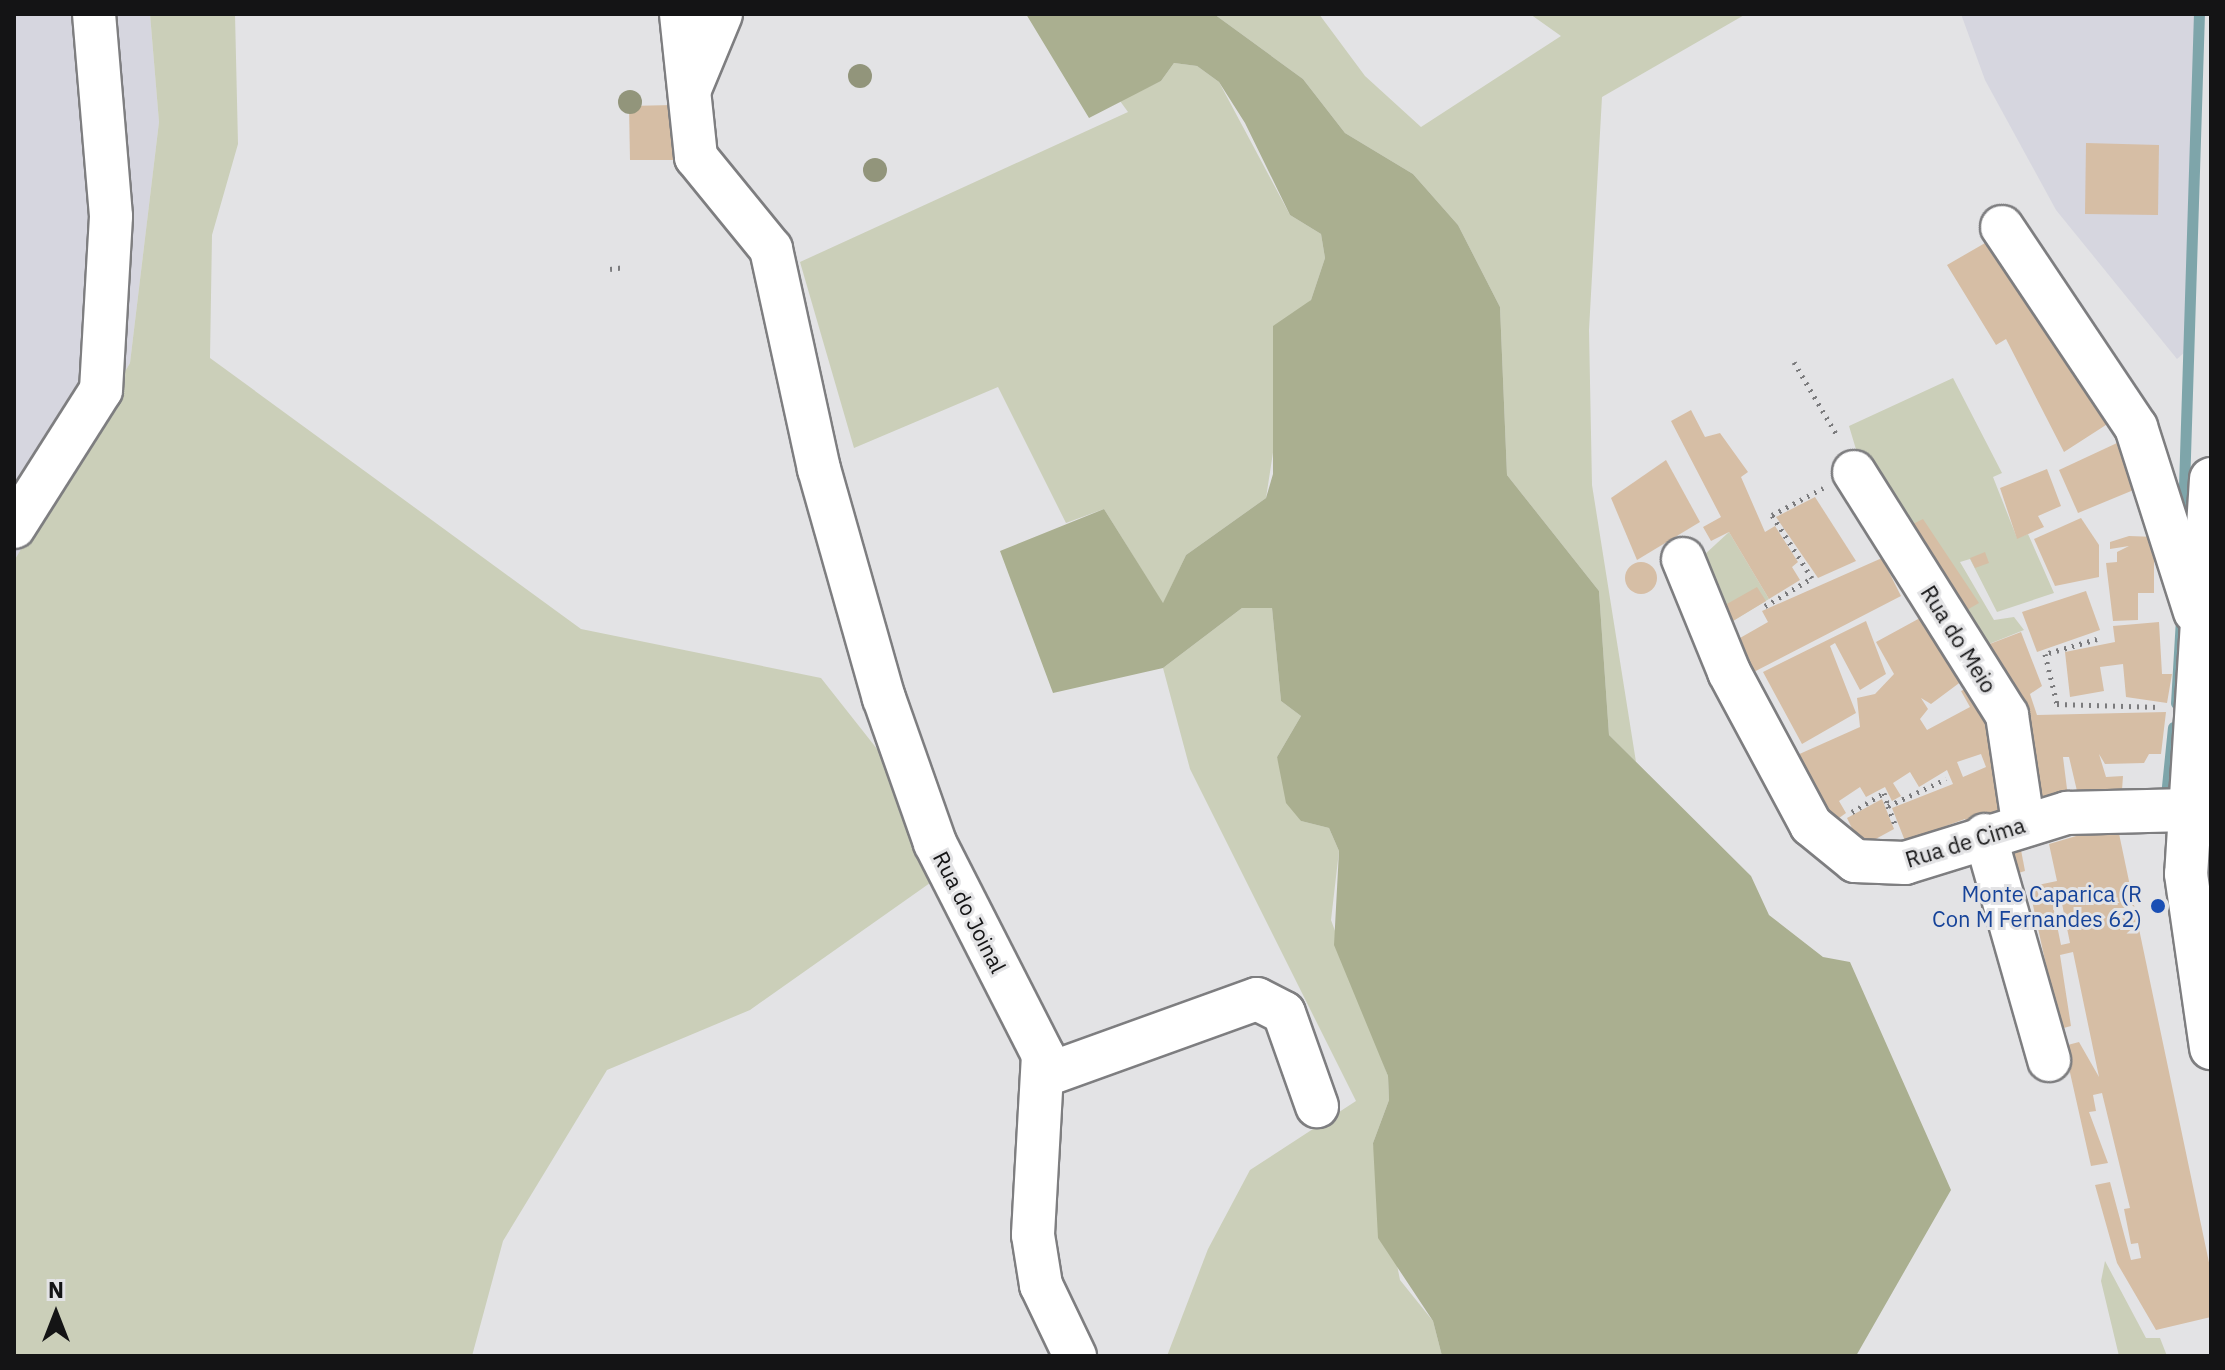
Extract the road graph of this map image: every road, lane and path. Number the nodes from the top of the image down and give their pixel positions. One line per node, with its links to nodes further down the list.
1 (94, 14): 11 (street)
2 (681, 14): 4 (street, Rua do Joinal)
3 (721, 14): 4 (street)
4 (688, 94): 23 (street, Rua do Joinal)
5 (2002, 227): 14 (street)
6 (625, 267): 7 (path)
7 (610, 269)
8 (1794, 362): 9 (path)
9 (1845, 476): 13 (path); 19 (street, Rua do Meio)
10 (2211, 479): 14 (street)
11 (14, 527)
12 (1683, 559): 20 (street, Rua de Cima)
13 (1765, 606)
14 (2201, 628): 18 (street)
15 (2097, 639): 16 (path)
16 (2147, 706)
17 (1946, 779): 20 (path)
18 (2188, 810): 19 (street, Rua de Cima); 21 (street)
19 (2004, 828): 20 (street, Rua de Cima); 22 (street, Rua do Meio)
20 (1823, 839)
21 (2211, 1048)
22 (2049, 1060)
23 (1043, 1076): 24 (street); 25 (street, Rua do Joinal)
24 (1317, 1106)
25 (1075, 1356)

